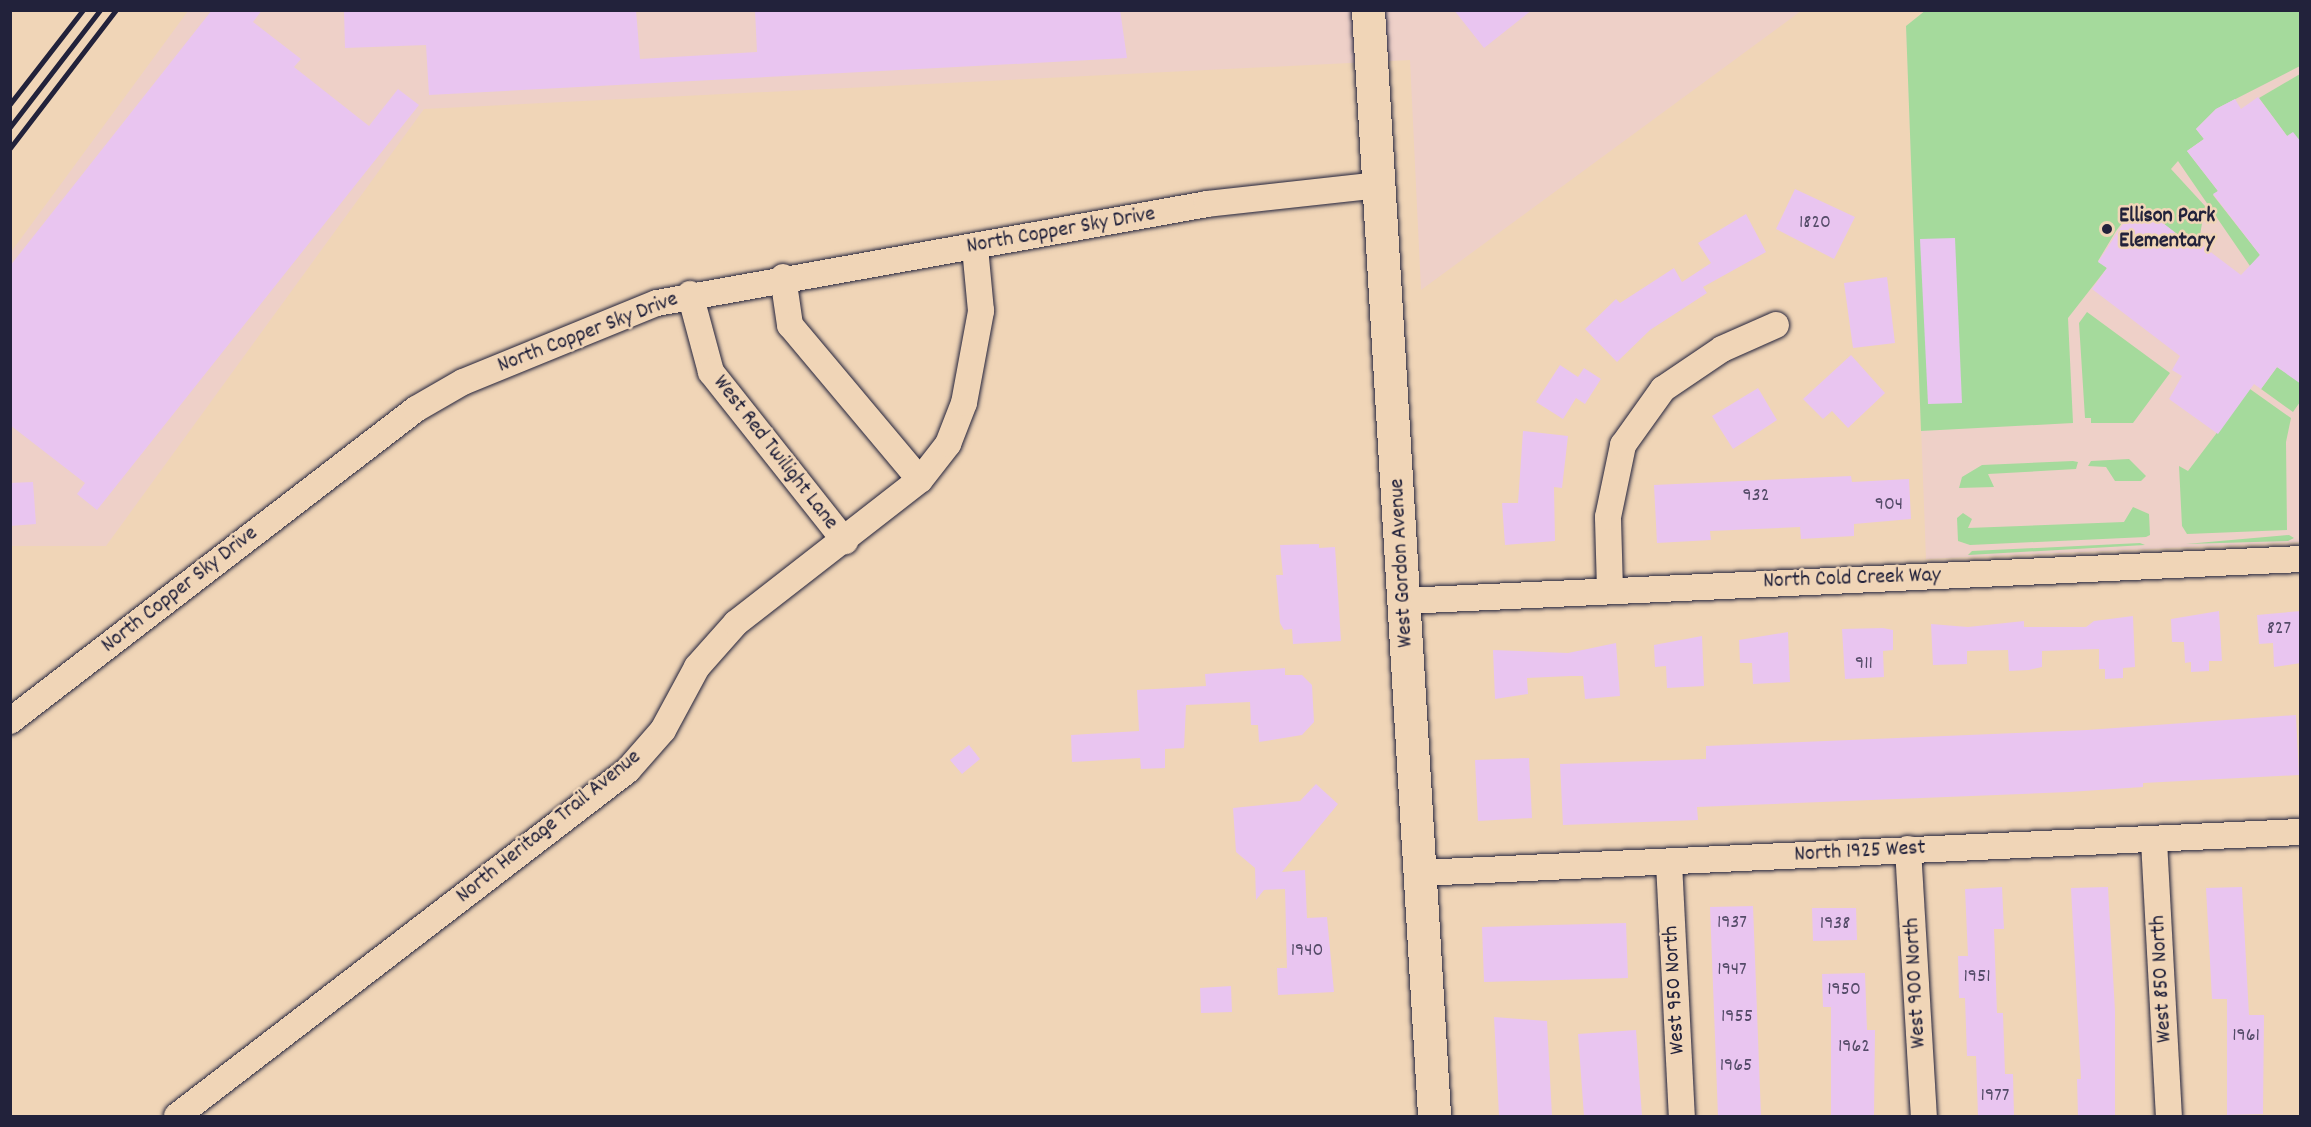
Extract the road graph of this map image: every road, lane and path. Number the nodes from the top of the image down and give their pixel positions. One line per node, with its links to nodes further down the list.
1 (1368, 10): 2 (main road, West Gordon Avenue)
2 (1380, 185): 3 (street, North Copper Sky Drive); 11 (main road, West Gordon Avenue)
3 (975, 248): 4 (street, North Copper Sky Drive); 7 (street, North Heritage Trail Avenue)
4 (783, 277): 5 (street, North Copper Sky Drive); 7 (street)
5 (690, 294): 8 (street, West Red Twilight Lane); 12 (street, North Copper Sky Drive)
6 (1776, 325): 10 (street)
7 (920, 480): 8 (street, North Heritage Trail Avenue)
8 (845, 541): 18 (street, North Heritage Trail Avenue)
9 (2301, 558): 10 (street, North Cold Creek Way)
10 (1610, 590): 11 (street, North Cold Creek Way)
11 (1404, 601): 17 (main road, West Gordon Avenue)
12 (10, 721)
13 (2301, 832): 14 (street, North 1925 West)
14 (2154, 841): 15 (street, North 1925 West); 22 (street, West 850 North)
15 (1908, 849): 16 (street, North 1925 West); 21 (street, West 900 North)
16 (1669, 863): 17 (street, North 1925 West); 20 (street, West 950 North)
17 (1420, 873): 19 (main road, West Gordon Avenue)
18 (177, 1116)
19 (1434, 1116)
20 (1682, 1116)
21 (1924, 1116)
22 (2169, 1116)

